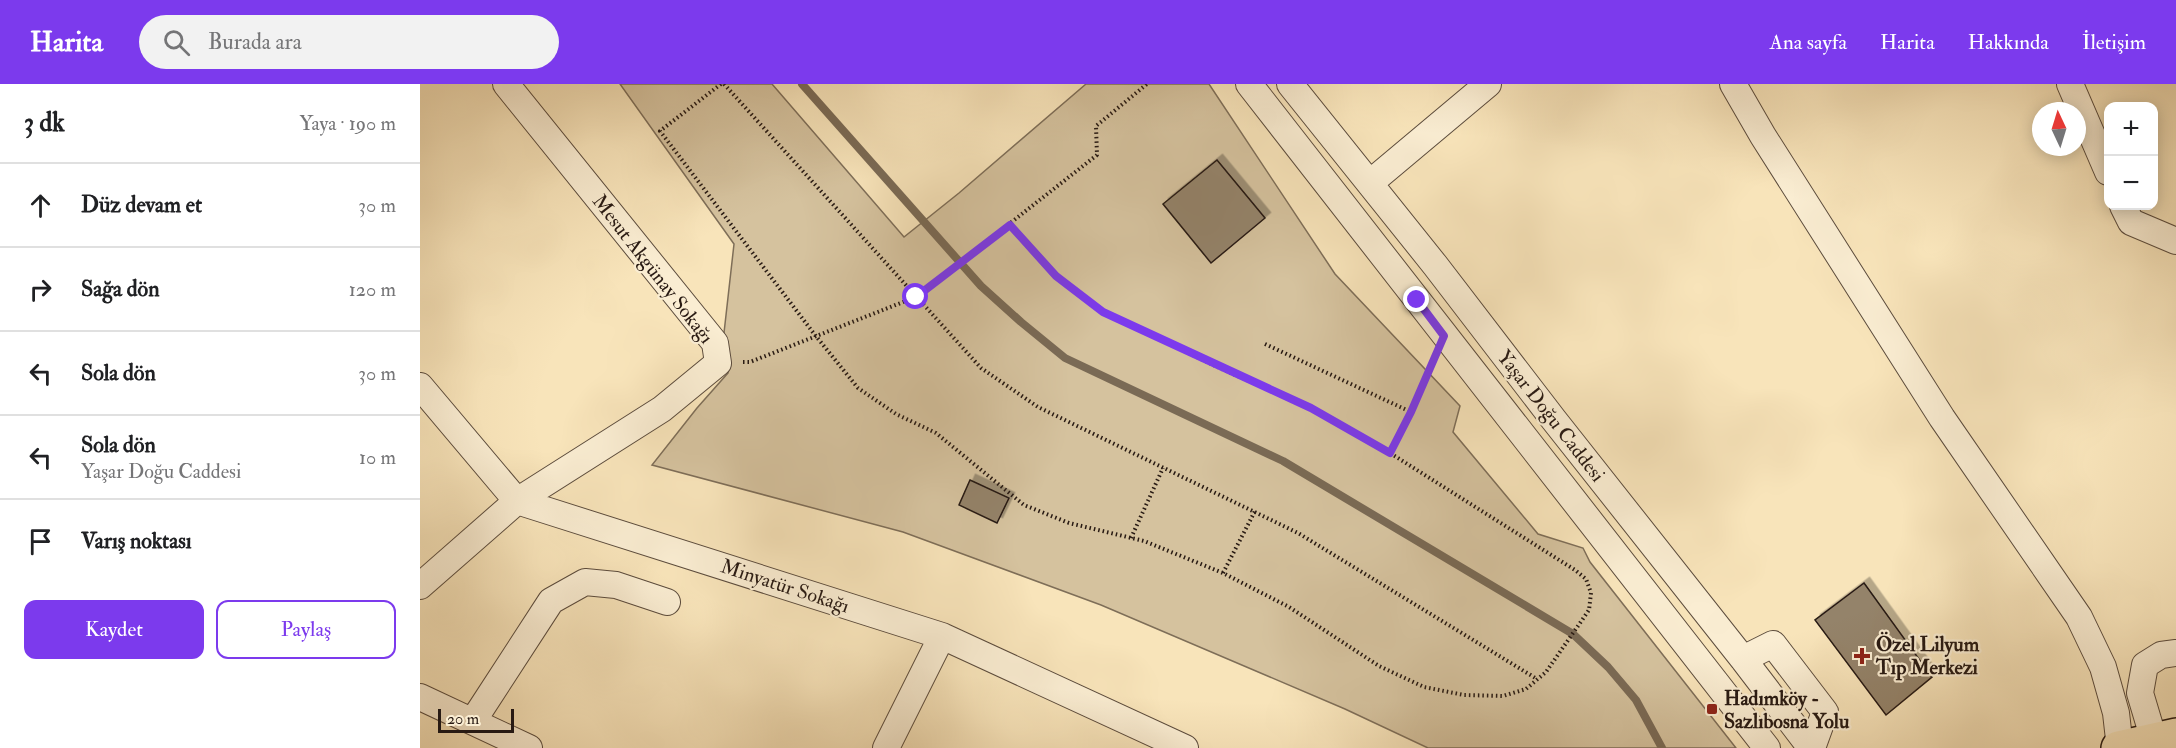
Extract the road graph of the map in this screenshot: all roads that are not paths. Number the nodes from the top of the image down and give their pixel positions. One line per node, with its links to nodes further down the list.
1 (506, 84): 12 (street, Mesut Akgünay Sokağı)
2 (1249, 84): 24 (street, Yaşar Doğu Caddesi)
3 (1290, 84): 8 (street, Yaşar Doğu Caddesi)
4 (1488, 84): 8 (street)
5 (1733, 84): 26 (street)
6 (2070, 84): 7 (street)
7 (2104, 161)
8 (1370, 183): 25 (street, Yaşar Doğu Caddesi)
9 (2125, 210): 10 (street)
10 (2176, 241)
11 (420, 386): 12 (street)
12 (517, 501): 13 (street, Mesut Akgünay Sokağı); 15 (street, Minyatür Sokağı)
13 (424, 576)
14 (667, 602): 18 (street)
15 (942, 636): 22 (street); 23 (street, Minyatür Sokağı)
16 (2176, 653): 19 (street)
17 (420, 697): 18 (street)
18 (473, 721): 20 (street)
19 (2165, 738): 26 (main road)
20 (491, 741): 21 (street)
21 (529, 748)
22 (886, 748)
23 (1185, 748)
24 (1767, 748)
25 (1811, 748)
26 (2119, 748)

